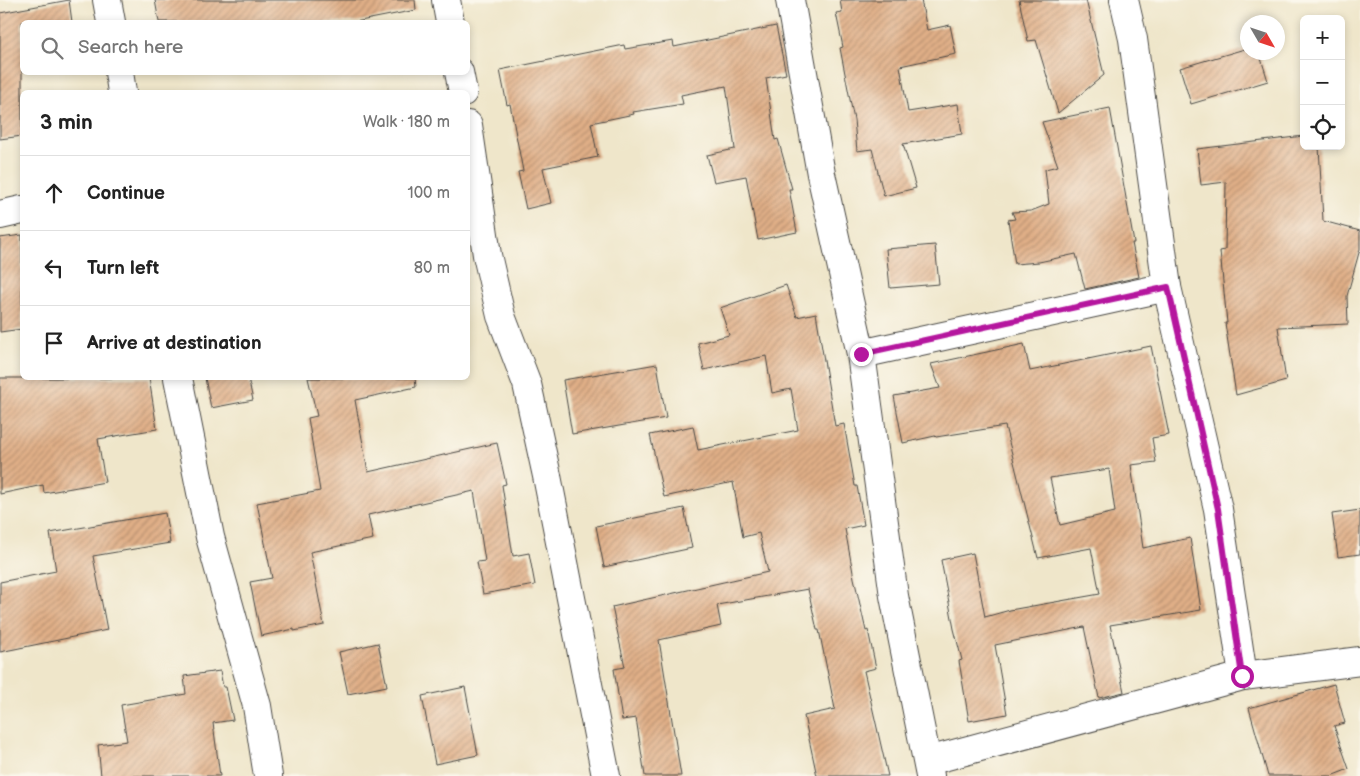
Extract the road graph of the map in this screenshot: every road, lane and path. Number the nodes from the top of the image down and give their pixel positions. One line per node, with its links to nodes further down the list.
1 (107, 0): 5 (street)
2 (446, 0): 6 (street)
3 (790, 0): 15 (street)
4 (1124, 0): 14 (street)
5 (111, 20)
6 (450, 20)
7 (119, 75): 9 (street)
8 (460, 75): 10 (street)
9 (122, 90)
10 (463, 90)
11 (470, 138): 21 (street)
12 (20, 210): 13 (street)
13 (0, 215)
14 (1168, 287): 15 (street); 18 (street)
15 (861, 354): 19 (street)
16 (178, 380): 20 (street)
17 (1360, 661): 18 (street)
18 (1242, 676): 19 (street)
19 (929, 768)
20 (268, 776)
21 (606, 776)

